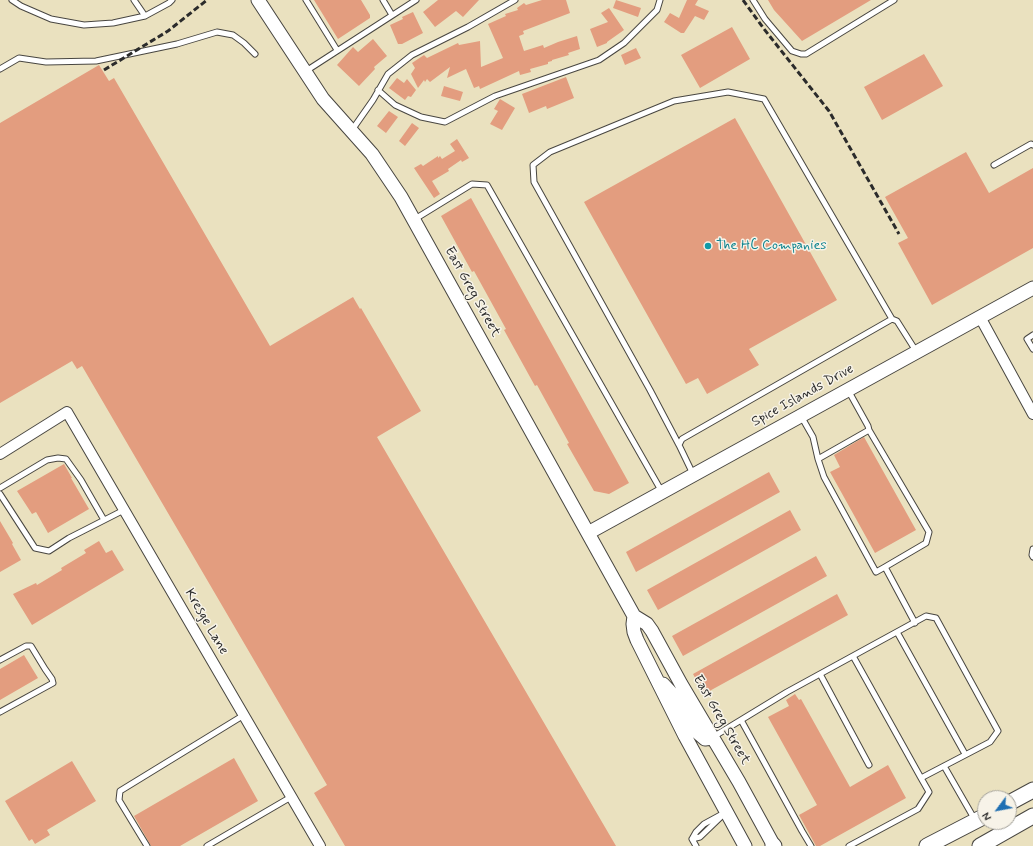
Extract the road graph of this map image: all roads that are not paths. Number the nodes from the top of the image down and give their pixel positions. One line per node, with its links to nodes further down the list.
1 (12, 0): 13 (lane)
2 (134, 0): 13 (lane)
3 (172, 0): 13 (lane)
4 (258, 0): 17 (main road, East Greg Street)
5 (306, 0): 14 (lane)
6 (383, 0): 12 (lane)
7 (416, 0): 12 (lane)
8 (515, 0): 18 (lane)
9 (660, 0): 18 (lane)
10 (753, 0): 11 (lane)
11 (894, 0)
12 (392, 14): 14 (lane)
13 (145, 16)
14 (338, 50): 17 (lane)
15 (255, 54): 16 (lane)
16 (0, 69)
17 (305, 72): 19 (main road, East Greg Street)
18 (378, 90): 19 (lane)
19 (352, 131): 22 (main road, East Greg Street)
20 (1033, 145): 21 (lane)
21 (994, 165)
22 (414, 220): 38 (lane); 42 (main road, East Greg Street)
23 (1033, 288): 24 (main road, Spice Islands Drive)
24 (980, 317): 28 (main road, Spice Islands Drive); 30 (street)
25 (892, 319): 28 (lane); 33 (lane); 33 (lane)
26 (1033, 335): 27 (lane)
27 (1033, 350)
28 (916, 352): 29 (main road, Spice Islands Drive)
29 (848, 390): 31 (main road, Spice Islands Drive); 32 (lane)
30 (1033, 414)
31 (801, 415): 35 (lane); 36 (main road, Spice Islands Drive)
32 (869, 430): 35 (lane); 45 (lane)
33 (679, 446): 36 (lane)
34 (0, 454): 40 (street, Kresge Lane)
35 (818, 459): 45 (lane)
36 (693, 474): 38 (main road, Spice Islands Drive)
37 (0, 488): 41 (lane)
38 (662, 492): 42 (main road, Spice Islands Drive)
39 (0, 494): 41 (lane)
40 (124, 510): 41 (lane); 54 (street, Kresge Lane)
41 (104, 520)
42 (588, 532): 46 (main road, East Greg Street)
43 (1033, 549): 44 (lane)
44 (1033, 557)
45 (885, 567): 47 (lane)
46 (634, 616): 51 (main road, East Greg Street); 56 (main road, East Greg Street)
47 (915, 623): 48 (lane); 57 (lane)
48 (897, 632): 49 (lane); 57 (lane)
49 (853, 656): 52 (lane); 60 (lane)
50 (0, 660): 53 (lane)
51 (654, 674): 56 (main road); 64 (main road, East Greg Street)
52 (820, 674): 55 (lane); 58 (lane)
53 (0, 712)
54 (244, 716): 62 (street, Kresge Lane); 70 (lane)
55 (742, 720): 56 (lane); 76 (lane)
56 (712, 738): 75 (main road, East Greg Street)
57 (965, 754): 59 (lane)
58 (869, 764)
59 (944, 766): 60 (lane); 65 (lane)
60 (921, 778): 77 (lane)
61 (1033, 790): 63 (main road)
62 (291, 797): 71 (lane); 72 (street, Kresge Lane)
63 (1017, 799)
64 (726, 812): 73 (lane); 74 (main road, East Greg Street)
65 (977, 814)
66 (1033, 816): 69 (main road)
67 (977, 820): 68 (main road)
68 (954, 832): 78 (main road); 79 (main road)
69 (984, 845)
70 (147, 846)
71 (207, 846)
72 (320, 846)
73 (696, 846)
74 (745, 846)
75 (774, 846)
76 (811, 846)
77 (850, 846)
78 (918, 846)
79 (927, 846)

